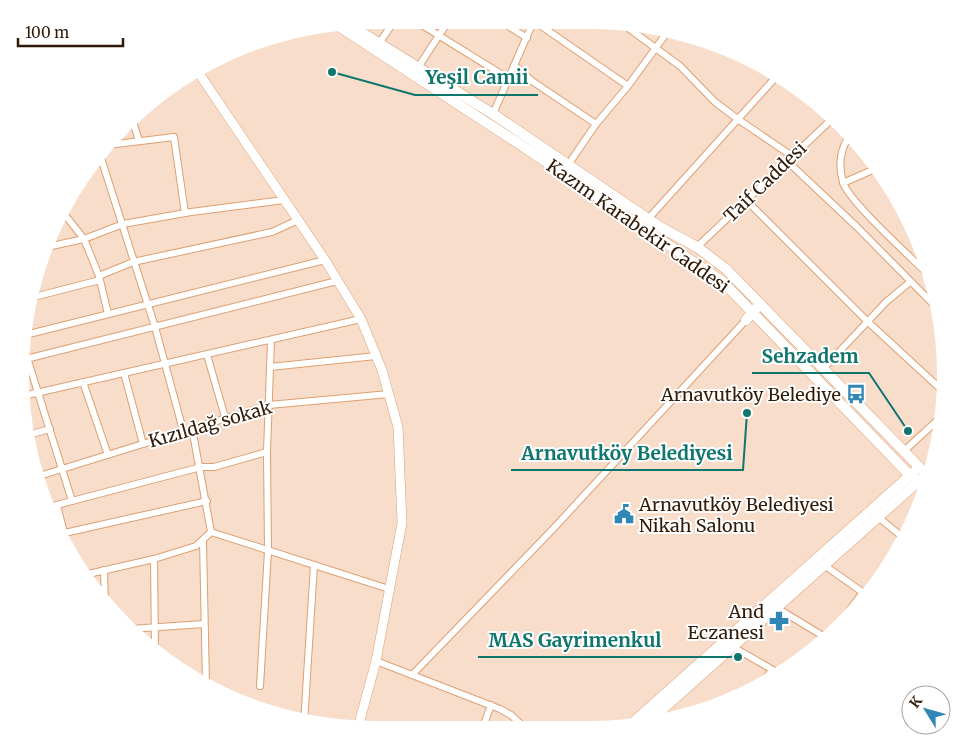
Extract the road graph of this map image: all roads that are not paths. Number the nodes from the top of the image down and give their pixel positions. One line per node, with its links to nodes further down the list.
1 (357, 29): 13 (main road, Kazım Karabekir Caddesi)
2 (389, 29): 13 (street)
3 (428, 29): 10 (street)
4 (443, 29): 10 (street)
5 (513, 29): 12 (street)
6 (531, 29): 12 (street)
7 (546, 29): 20 (street)
8 (344, 30): 54 (main road, Kazım Karabekir Caddesi)
9 (634, 32): 14 (street)
10 (438, 36): 16 (street); 18 (street)
11 (664, 36): 14 (street)
12 (527, 38): 15 (street)
13 (380, 42): 16 (main road, Kazım Karabekir Caddesi)
14 (655, 47): 20 (street); 22 (street)
15 (514, 65): 18 (street); 24 (street)
16 (418, 66): 21 (main road, Kazım Karabekir Caddesi)
17 (201, 76): 35 (main road)
18 (509, 79): 21 (street)
19 (773, 81): 22 (street)
20 (628, 86): 24 (street)
21 (493, 114): 32 (main road, Kazım Karabekir Caddesi)
22 (739, 120): 29 (street); 39 (street)
23 (828, 123): 29 (street, Taif Caddesi)
24 (596, 124): 32 (street)
25 (134, 126): 26 (street)
26 (139, 141): 28 (street); 37 (street)
27 (847, 142): 34 (street)
28 (118, 144)
29 (792, 156): 30 (street, Taif Caddesi)
30 (787, 161): 36 (street, Taif Caddesi); 50 (street)
31 (102, 162): 41 (street)
32 (568, 165): 39 (main road, Kazım Karabekir Caddesi)
33 (871, 171): 34 (street)
34 (843, 183): 47 (street)
35 (284, 200): 37 (street); 40 (main road)
36 (746, 200): 44 (street, Taif Caddesi); 58 (street)
37 (185, 213): 41 (street)
38 (67, 217): 42 (street)
39 (648, 219): 44 (main road, Kazım Karabekir Caddesi)
40 (298, 220): 45 (main road); 46 (street)
41 (123, 224): 42 (street); 46 (street)
42 (84, 239): 43 (street); 48 (street)
43 (54, 246)
44 (697, 247): 54 (main road, Kazım Karabekir Caddesi)
45 (325, 260): 49 (main road); 53 (street)
46 (134, 262): 48 (street); 53 (street)
47 (919, 265)
48 (99, 278): 51 (street); 55 (street)
49 (337, 281): 56 (main road); 59 (street)
50 (910, 282): 52 (street); 58 (street)
51 (38, 296)
52 (930, 302)
53 (147, 305): 55 (street); 59 (street)
54 (758, 311): 57 (main road); 67 (main road, Kazım Karabekir Caddesi); 91 (main road, Kazım Karabekir Caddesi)
55 (108, 314): 60 (street)
56 (361, 319): 61 (street); 63 (main road)
57 (746, 320): 121 (street)
58 (868, 322): 67 (street); 71 (street)
59 (155, 327): 64 (street); 65 (street)
60 (32, 333)
61 (271, 340): 62 (street); 66 (street)
62 (207, 355): 65 (street); 76 (street)
63 (376, 356): 66 (street); 74 (main road)
64 (29, 358)
65 (165, 364): 69 (street); 80 (street)
66 (270, 367): 75 (street)
67 (822, 370): 84 (main road, Kazım Karabekir Caddesi)
68 (29, 371): 72 (street)
69 (124, 373): 70 (street); 82 (street)
70 (83, 382): 72 (street); 85 (street)
71 (937, 386)
72 (38, 392): 73 (street); 78 (street)
73 (29, 394)
74 (389, 394): 75 (street, Kızıldağ sokak); 108 (main road)
75 (269, 405): 76 (street, Kızıldağ sokak); 83 (street)
76 (225, 417): 79 (street, Kızıldağ sokak)
77 (933, 424): 84 (street)
78 (50, 428): 81 (street); 87 (street)
79 (192, 428): 80 (street, Kızıldağ sokak); 86 (street)
80 (183, 430): 82 (street, Kızıldağ sokak)
81 (34, 433)
82 (142, 444): 85 (street, Kızıldağ sokak)
83 (268, 452): 86 (street); 102 (street)
84 (903, 452): 88 (main road, Kazım Karabekir Caddesi)
85 (108, 455): 87 (street, Kızıldağ sokak)
86 (201, 467): 93 (street); 94 (street)
87 (62, 469): 89 (street, Kızıldağ sokak); 93 (street)
88 (923, 472)
89 (44, 474)
90 (922, 475): 91 (main road)
91 (913, 479): 92 (main road, Kazım Karabekir Caddesi); 97 (main road); 112 (main road)
92 (919, 485)
93 (72, 501): 95 (street)
94 (207, 501): 98 (street); 99 (street)
95 (57, 505): 96 (street)
96 (59, 517)
97 (878, 517): 100 (street); 105 (main road)
98 (211, 532): 101 (street); 102 (street)
99 (67, 533)
100 (899, 534)
101 (203, 540): 103 (street); 113 (street)
102 (268, 551): 104 (street); 123 (street)
103 (154, 559): 106 (street); 114 (street)
104 (314, 565): 108 (street); 125 (street)
105 (824, 565): 110 (street); 111 (main road)
106 (104, 570): 107 (street); 109 (street)
107 (91, 573)
108 (389, 589): 119 (main road)
109 (105, 591)
110 (862, 591)
111 (777, 608): 112 (main road); 116 (street)
112 (760, 616): 118 (main road); 127 (main road)
113 (204, 624): 114 (street); 122 (street)
114 (155, 627): 115 (street); 117 (street)
115 (139, 628)
116 (821, 634)
117 (155, 642)
118 (733, 647): 120 (street); 126 (main road)
119 (376, 661): 121 (street); 128 (main road)
120 (772, 670)
121 (412, 675): 124 (street)
122 (206, 677)
123 (260, 686)
124 (491, 705): 129 (street); 130 (street)
125 (305, 714)
126 (656, 715)
127 (645, 717)
128 (361, 721)
129 (484, 721)
130 (517, 721)

